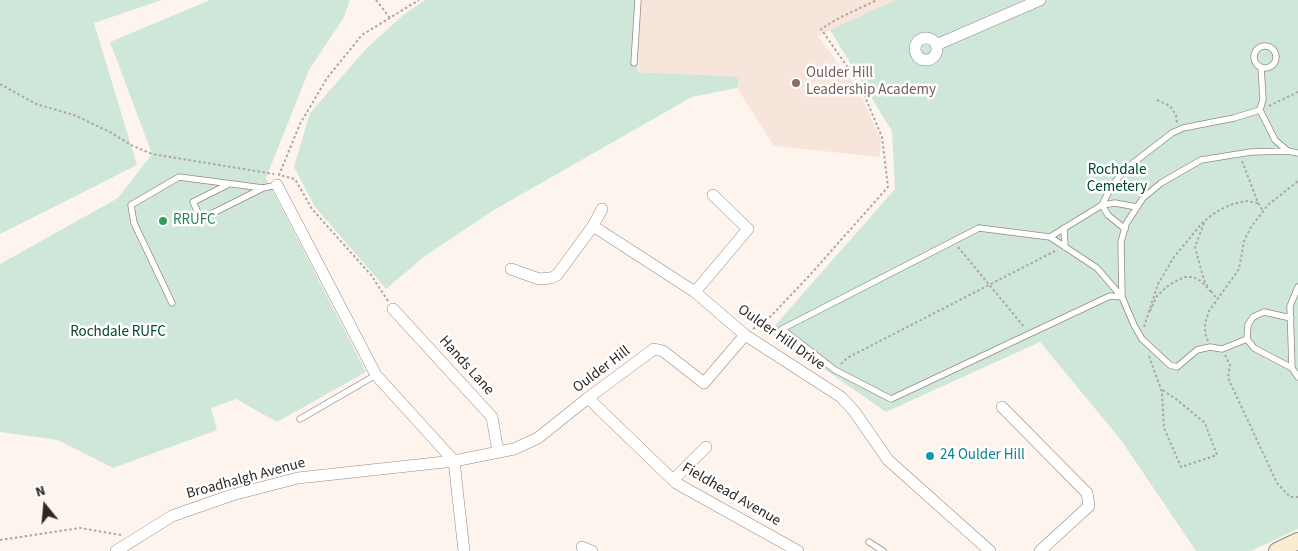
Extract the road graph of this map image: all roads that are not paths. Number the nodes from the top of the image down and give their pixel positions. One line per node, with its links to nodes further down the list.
1 (638, 0): 4 (lane)
2 (1040, 0): 3 (street)
3 (936, 45)
4 (634, 63)
5 (1260, 67): 5 (lane); 6 (lane)
6 (1260, 110): 7 (lane); 13 (lane)
7 (1288, 150): 8 (lane); 14 (lane)
8 (1298, 153)
9 (278, 180): 11 (lane); 31 (street)
10 (230, 184): 11 (lane); 11 (lane); 25 (lane)
11 (262, 188)
12 (713, 195): 23 (street)
13 (1102, 205): 14 (lane); 17 (lane); 18 (lane)
14 (1137, 207): 18 (lane)
15 (602, 209): 16 (street)
16 (593, 226): 21 (street); 23 (street, Oulder Hill Drive)
17 (1064, 228): 19 (lane); 20 (lane)
18 (1125, 229): 24 (lane)
19 (1050, 237): 20 (lane); 24 (lane)
20 (1065, 246): 24 (lane)
21 (510, 269)
22 (1298, 287): 27 (lane)
23 (695, 292): 28 (street, Oulder Hill Drive)
24 (1122, 297): 29 (lane)
25 (172, 303)
26 (394, 310): 37 (street, Hands Lane)
27 (1291, 318): 29 (lane); 30 (lane)
28 (746, 335): 33 (street, Oulder Hill); 46 (street, Oulder Hill Drive)
29 (1247, 339): 30 (lane)
30 (1292, 368): 32 (lane)
31 (376, 376): 35 (lane); 38 (street)
32 (1298, 377)
33 (588, 398): 37 (street, Oulder Hill); 39 (street, Fieldhead Avenue)
34 (1002, 407): 47 (street)
35 (300, 419)
36 (706, 447): 39 (street)
37 (498, 452): 38 (street, Oulder Hill)
38 (454, 461): 42 (street, Broadhalgh Avenue); 43 (street)
39 (673, 480): 44 (street, Fieldhead Avenue)
40 (1298, 541): 48 (main road)
41 (869, 542): 45 (lane)
42 (116, 551)
43 (464, 551)
44 (798, 551)
45 (883, 551)
46 (990, 551)
47 (1040, 551)
48 (1276, 551)

